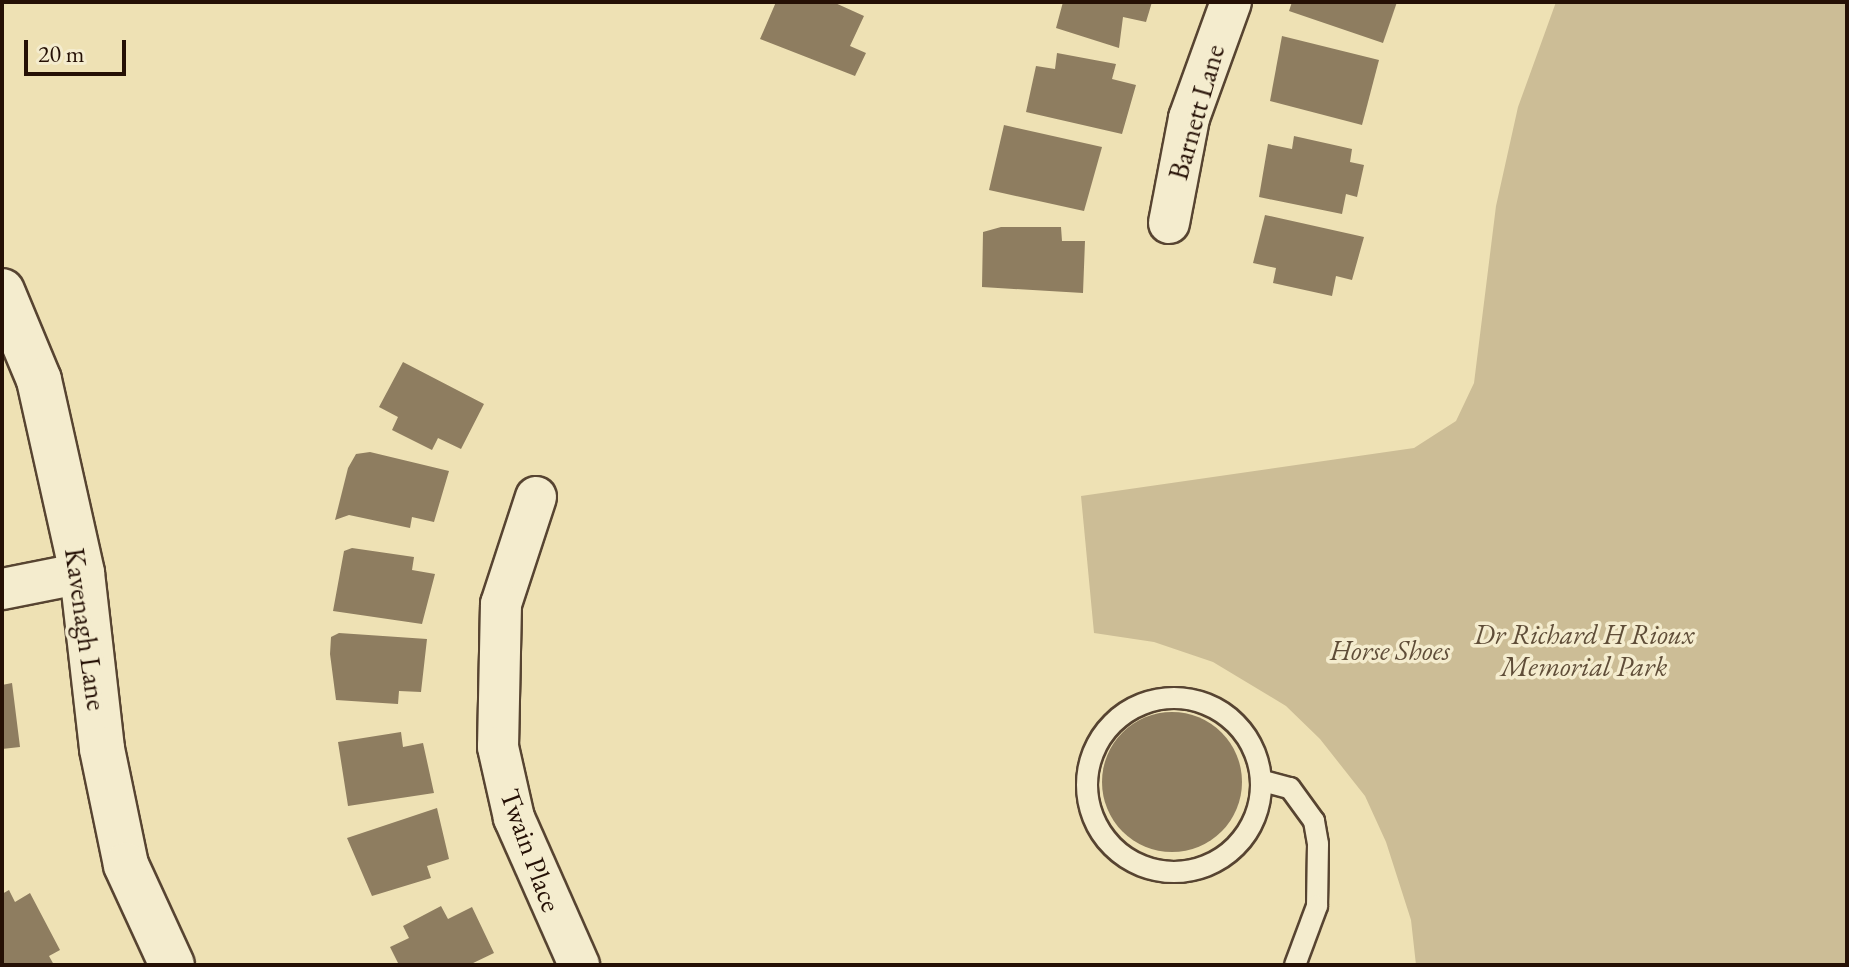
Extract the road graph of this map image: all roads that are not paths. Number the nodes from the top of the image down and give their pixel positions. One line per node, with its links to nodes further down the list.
1 (1231, 2): 2 (street, Barnett Lane)
2 (1169, 223)
3 (2, 291): 5 (main road, Kavenagh Lane)
4 (536, 497): 9 (street, Twain Place)
5 (82, 573): 6 (street); 8 (main road, Kavenagh Lane)
6 (2, 589)
7 (1263, 781): 7 (lane); 10 (lane)
8 (172, 965)
9 (579, 965)
10 (1295, 965)

